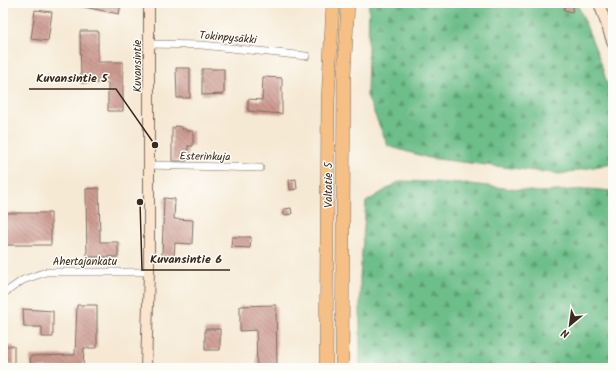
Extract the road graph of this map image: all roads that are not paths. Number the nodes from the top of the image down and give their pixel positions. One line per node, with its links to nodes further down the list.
1 (149, 3): 5 (street, Kuvansintie)
2 (333, 3): 13 (highway, Valtatie 5)
3 (348, 3): 14 (highway, Valtatie 5)
4 (599, 3): 6 (street)
5 (148, 44): 7 (street, Tokinpysäkki); 8 (street, Kuvansintie)
6 (613, 44)
7 (306, 56)
8 (149, 165): 9 (street, Esterinkuja); 10 (street, Kuvansintie)
9 (260, 168)
10 (149, 272): 11 (street, Ahertajankatu); 12 (street, Kuvansintie)
11 (3, 294)
12 (146, 368)
13 (326, 368)
14 (342, 368)

